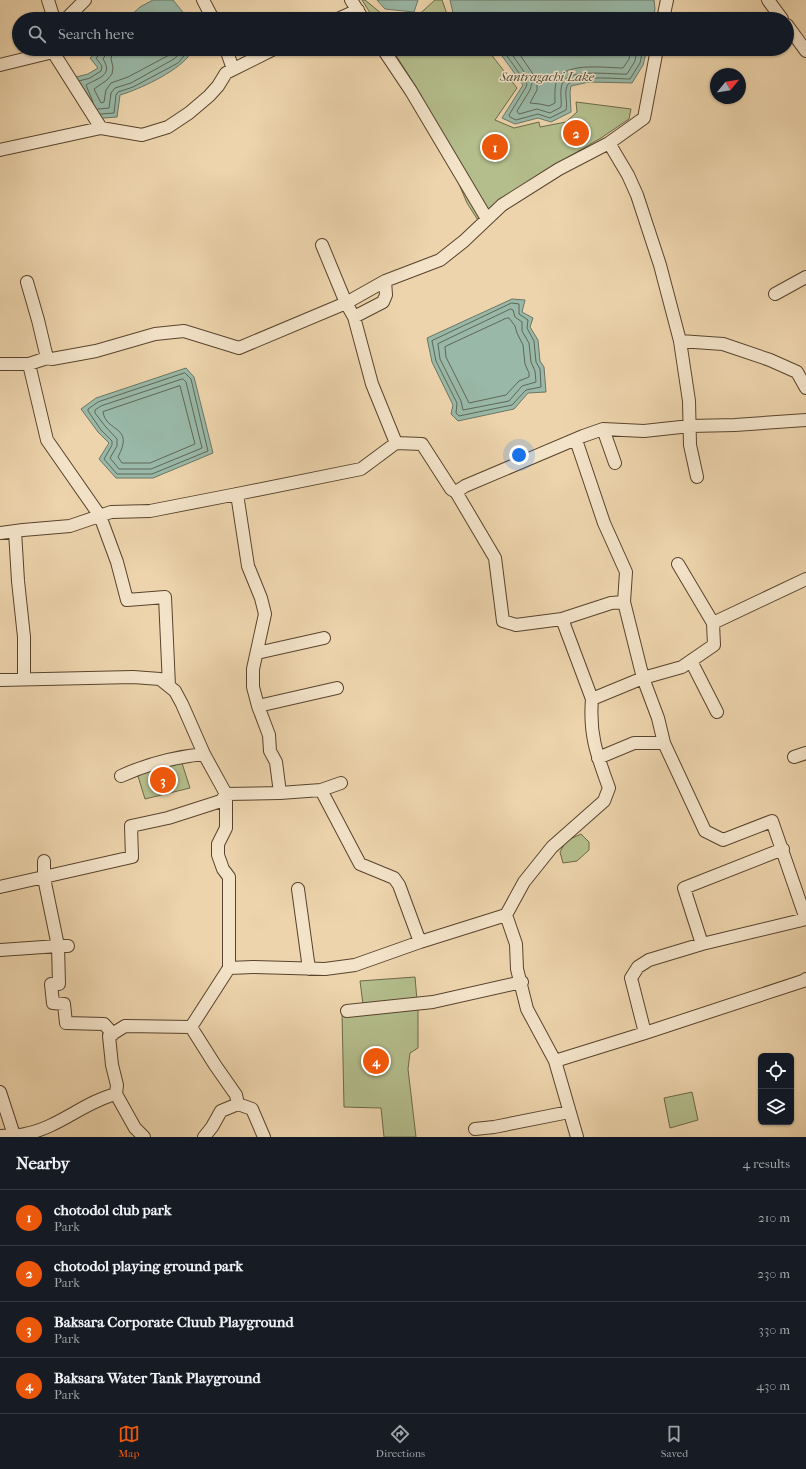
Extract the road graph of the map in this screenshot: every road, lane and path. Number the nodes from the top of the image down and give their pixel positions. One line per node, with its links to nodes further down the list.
1 (48, 0): 6 (street)
2 (85, 0): 7 (street)
3 (203, 0): 8 (street)
4 (667, 0): 9 (street)
5 (768, 0): 10 (street)
6 (52, 12)
7 (73, 12)
8 (209, 12)
9 (665, 12)
10 (777, 12)
11 (794, 35): 12 (street)
12 (806, 51)
13 (32, 56): 19 (street)
14 (58, 56): 21 (street)
15 (228, 56): 20 (street)
16 (260, 56): 20 (street)
17 (388, 56): 24 (street)
18 (656, 56): 22 (street)
19 (0, 65)
20 (233, 69): 21 (street)
21 (101, 128): 23 (street)
22 (609, 143): 24 (street); 32 (street)
23 (0, 150)
24 (487, 218): 27 (street)
25 (322, 245): 30 (street)
26 (806, 277): 29 (street)
27 (386, 281): 30 (street); 31 (street)
28 (26, 282): 33 (street)
29 (775, 294)
30 (346, 303): 31 (street); 33 (street)
31 (354, 317): 41 (street)
32 (680, 341): 36 (street); 38 (street)
33 (47, 358): 35 (street)
34 (0, 364): 35 (street)
35 (29, 364): 46 (street)
36 (806, 388)
37 (806, 420): 38 (street)
38 (690, 426): 39 (street); 43 (street)
39 (603, 429): 40 (street); 42 (street)
40 (576, 440): 44 (street); 51 (street)
41 (396, 443): 44 (street); 45 (street)
42 (615, 463)
43 (697, 477)
44 (456, 492): 52 (street)
45 (237, 494): 46 (street); 55 (street)
46 (100, 516): 47 (street); 60 (street)
47 (15, 531): 48 (street); 58 (street)
48 (0, 533)
49 (678, 564): 53 (street)
50 (806, 580): 53 (street)
51 (624, 602): 52 (street); 57 (street)
52 (562, 619): 62 (street)
53 (714, 623): 56 (street)
54 (324, 638): 55 (street)
55 (257, 653): 63 (street)
56 (691, 661): 57 (street); 64 (street)
57 (643, 678): 62 (street); 65 (street)
58 (24, 679): 59 (street); 60 (street)
59 (0, 680)
60 (169, 686): 67 (street)
61 (338, 688): 63 (street)
62 (592, 700): 69 (street)
63 (258, 706): 73 (street)
64 (717, 712)
65 (664, 743): 69 (street); 75 (street)
66 (806, 753): 68 (street)
67 (204, 754): 70 (street); 74 (street)
68 (794, 757)
69 (598, 758): 80 (street)
70 (121, 776)
71 (341, 783): 72 (street)
72 (321, 790): 73 (street); 82 (street)
73 (280, 793): 74 (street)
74 (226, 794): 77 (street); 86 (street)
75 (783, 849): 81 (street); 83 (street)
76 (44, 861): 77 (street)
77 (44, 878): 78 (street); 84 (street)
78 (0, 887)
79 (298, 889): 87 (street)
80 (506, 915): 82 (street); 89 (street)
81 (806, 919): 83 (street)
82 (420, 942): 87 (street)
83 (702, 944): 92 (street)
84 (63, 946): 85 (street); 93 (street)
85 (0, 950)
86 (229, 968): 87 (street); 91 (street)
87 (309, 969)
88 (806, 978): 92 (street)
89 (522, 982): 90 (street); 94 (street)
90 (347, 1011)
91 (191, 1027): 93 (street); 97 (street)
92 (645, 1033): 94 (street)
93 (113, 1034): 96 (street)
94 (555, 1060): 98 (street)
95 (0, 1092): 100 (street)
96 (116, 1094): 100 (street); 102 (street)
97 (238, 1104): 103 (street); 104 (street)
98 (569, 1112): 99 (street); 105 (street)
99 (475, 1129)
100 (14, 1135): 101 (street)
101 (0, 1136)
102 (144, 1137)
103 (204, 1137)
104 (264, 1137)
105 (577, 1137)

